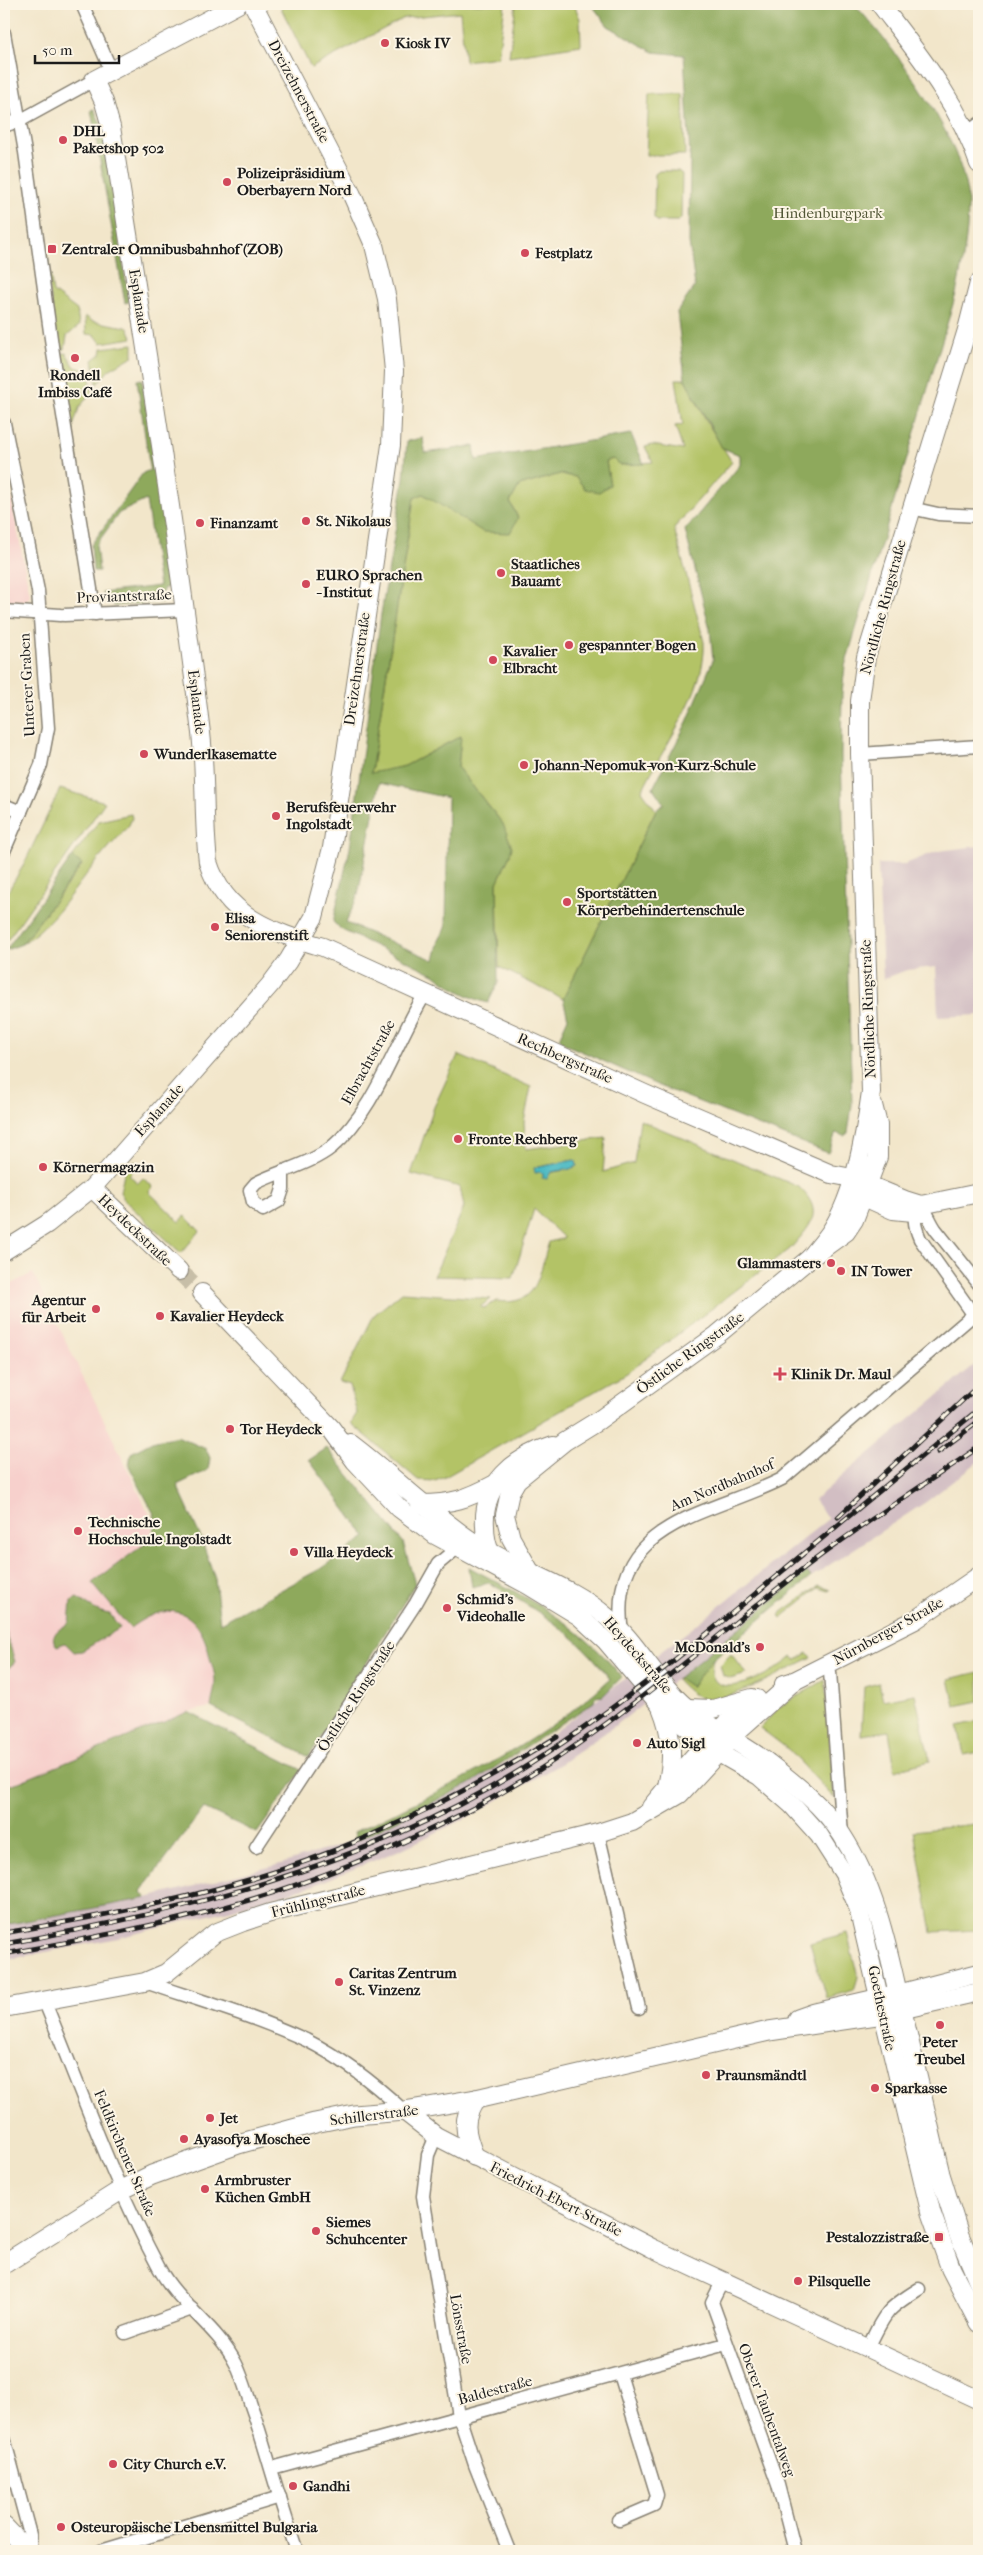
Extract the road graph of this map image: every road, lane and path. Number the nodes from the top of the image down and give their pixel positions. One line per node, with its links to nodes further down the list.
1 (82, 4): 6 (street)
2 (238, 4): 6 (street)
3 (253, 4): 25 (street, Dreizehnerstraße)
4 (880, 4): 10 (street)
5 (4, 33): 8 (street)
6 (111, 70): 7 (street)
7 (94, 80): 8 (street); 16 (street, Esplanade)
8 (18, 121): 9 (street); 19 (street)
9 (4, 126)
10 (974, 128): 11 (street)
11 (979, 164)
12 (979, 283): 14 (street, Nördliche Ringstraße)
13 (4, 423): 18 (street, Unterer Graben)
14 (911, 508): 15 (street); 21 (street, Nördliche Ringstraße)
15 (979, 516)
16 (185, 610): 19 (street, Proviantstraße); 25 (street, Esplanade)
17 (4, 611): 18 (street, Proviantstraße)
18 (39, 612): 19 (street, Proviantstraße); 23 (street, Unterer Graben)
19 (95, 614)
20 (979, 746): 21 (street)
21 (860, 754): 28 (street, Nördliche Ringstraße)
22 (4, 805): 23 (street)
23 (21, 812): 24 (street, Unterer Graben)
24 (4, 851)
25 (301, 940): 26 (street, Rechbergstraße); 29 (street, Esplanade)
26 (425, 994): 27 (street, Elbrachtstraße); 28 (street, Rechbergstraße)
27 (283, 1171)
28 (858, 1187): 32 (street, Rechbergstraße); 39 (street, Östliche Ringstraße)
29 (92, 1188): 33 (street, Esplanade); 34 (street, Heydeckstraße)
30 (979, 1193): 32 (street)
31 (979, 1203): 32 (street)
32 (921, 1210): 35 (street); 37 (street, Am Nordbahnhof)
33 (4, 1251)
34 (179, 1271)
35 (979, 1284)
36 (202, 1293): 38 (street, Heydeckstraße)
37 (976, 1312): 48 (street, Am Nordbahnhof)
38 (331, 1428): 41 (street, Heydeckstraße); 43 (street, Heydeckstraße)
39 (565, 1441): 40 (street, Östliche Ringstraße); 42 (street, Östliche Ringstraße)
40 (495, 1484): 41 (street); 43 (street, Östliche Ringstraße)
41 (420, 1504): 43 (street, Heydeckstraße)
42 (505, 1515): 43 (street); 45 (street)
43 (471, 1540): 44 (street); 47 (street, Heydeckstraße); 59 (street, Östliche Ringstraße)
44 (490, 1552): 45 (street); 47 (street, Heydeckstraße)
45 (531, 1574): 48 (street, Heydeckstraße)
46 (979, 1576): 49 (street, Nürnberger Straße)
47 (511, 1577): 52 (street, Heydeckstraße)
48 (622, 1632): 53 (street, Heydeckstraße)
49 (827, 1665): 50 (street, Nürnberger Straße); 58 (street)
50 (794, 1682): 51 (street, Nürnberger Straße); 54 (street, Nürnberger Straße)
51 (764, 1694): 53 (street); 54 (street, Nürnberger Straße)
52 (661, 1706): 54 (street, Heydeckstraße); 55 (street)
53 (687, 1708): 54 (street, Heydeckstraße)
54 (718, 1741): 55 (street, Frühlingstraße); 56 (street, Frühlingstraße); 58 (street, Goethestraße); 65 (street, Goethestraße)
55 (666, 1789): 56 (street, Frühlingstraße)
56 (644, 1815): 57 (street, Frühlingstraße)
57 (598, 1833): 61 (street, Frühlingstraße); 67 (street)
58 (842, 1834): 64 (street, Goethestraße)
59 (256, 1848)
60 (979, 1973): 64 (street, Schillerstraße)
61 (145, 1982): 63 (street, Frühlingstraße); 69 (street, Friedrich-Ebert-Straße)
62 (979, 1992): 64 (street, Schillerstraße)
63 (44, 2000): 66 (street, Frühlingstraße); 72 (street, Feldkirchener Straße)
64 (900, 2002): 65 (main road, Schillerstraße); 75 (main road, Goethestraße)
65 (881, 2005): 68 (main road, Schillerstraße); 78 (main road, Goethestraße)
66 (4, 2008)
67 (639, 2008)
68 (476, 2099): 69 (main road, Schillerstraße); 71 (main road)
69 (404, 2111): 70 (street, Friedrich-Ebert-Straße); 72 (main road, Schillerstraße)
70 (436, 2136): 71 (street, Friedrich-Ebert-Straße); 84 (street, Lönsstraße)
71 (474, 2156): 74 (street, Friedrich-Ebert-Straße)
72 (121, 2190): 73 (main road, Schillerstraße); 77 (street, Feldkirchener Straße)
73 (4, 2264)
74 (722, 2282): 80 (street, Oberer Taubentalweg); 81 (street, Friedrich-Ebert-Straße)
75 (979, 2282)
76 (919, 2289): 81 (street)
77 (192, 2309): 79 (street); 86 (street, Feldkirchener Straße)
78 (979, 2323)
79 (125, 2333)
80 (726, 2344): 82 (street, Baldestraße); 94 (street, Oberer Taubentalweg)
81 (868, 2348): 83 (street, Friedrich-Ebert-Straße)
82 (620, 2374): 84 (street, Baldestraße); 88 (street)
83 (979, 2400)
84 (459, 2416): 86 (street, Baldestraße); 93 (street, Lönsstraße)
85 (4, 2438): 90 (street)
86 (272, 2468): 87 (street, Feldkirchener Straße)
87 (280, 2496): 91 (street); 92 (street, Feldkirchener Straße)
88 (619, 2520)
89 (4, 2526): 90 (street)
90 (29, 2551)
91 (101, 2551)
92 (297, 2551)
93 (509, 2551)
94 (795, 2551)

